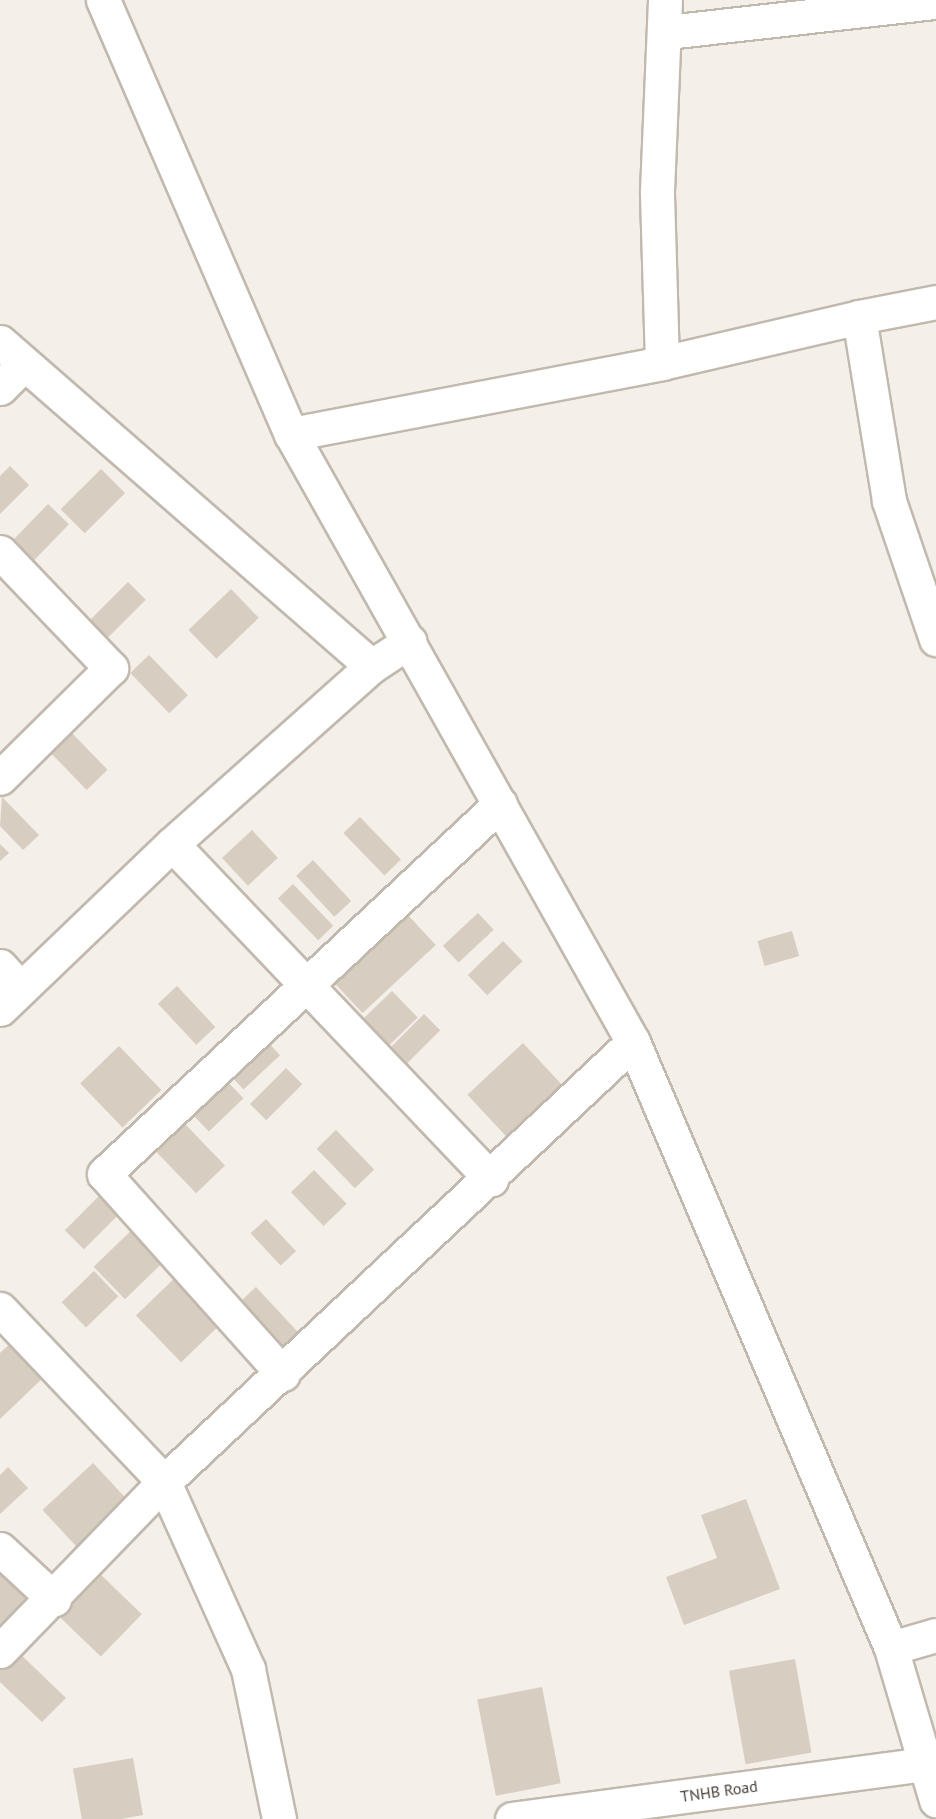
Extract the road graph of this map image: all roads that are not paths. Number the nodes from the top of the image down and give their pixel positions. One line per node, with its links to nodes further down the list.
1 (103, 0): 11 (street)
2 (665, 0): 4 (street)
3 (936, 2): 4 (street)
4 (667, 32): 8 (street)
5 (936, 302): 6 (street)
6 (859, 317): 8 (street); 13 (street)
7 (0, 342): 9 (street)
8 (662, 363): 11 (street)
9 (23, 365): 10 (street); 15 (street)
10 (0, 388)
11 (291, 434): 14 (street)
12 (0, 552): 16 (street)
13 (936, 639)
14 (410, 641): 15 (street); 17 (street)
15 (372, 666): 18 (street)
16 (0, 778)
17 (500, 804): 19 (street); 21 (street)
18 (172, 844): 19 (street); 20 (street)
19 (304, 983): 22 (street); 24 (street)
20 (7, 988)
21 (633, 1042): 22 (street); 29 (street)
22 (491, 1179): 24 (street)
23 (0, 1309): 25 (street)
24 (283, 1374): 25 (street)
25 (164, 1482): 27 (street); 33 (street)
26 (0, 1549): 27 (street)
27 (54, 1599): 30 (street)
28 (936, 1635): 29 (street)
29 (891, 1648): 31 (street)
30 (0, 1651)
31 (926, 1764): 32 (street); 34 (street, TNHB Road)
32 (936, 1800)
33 (279, 1819)
34 (512, 1819)

